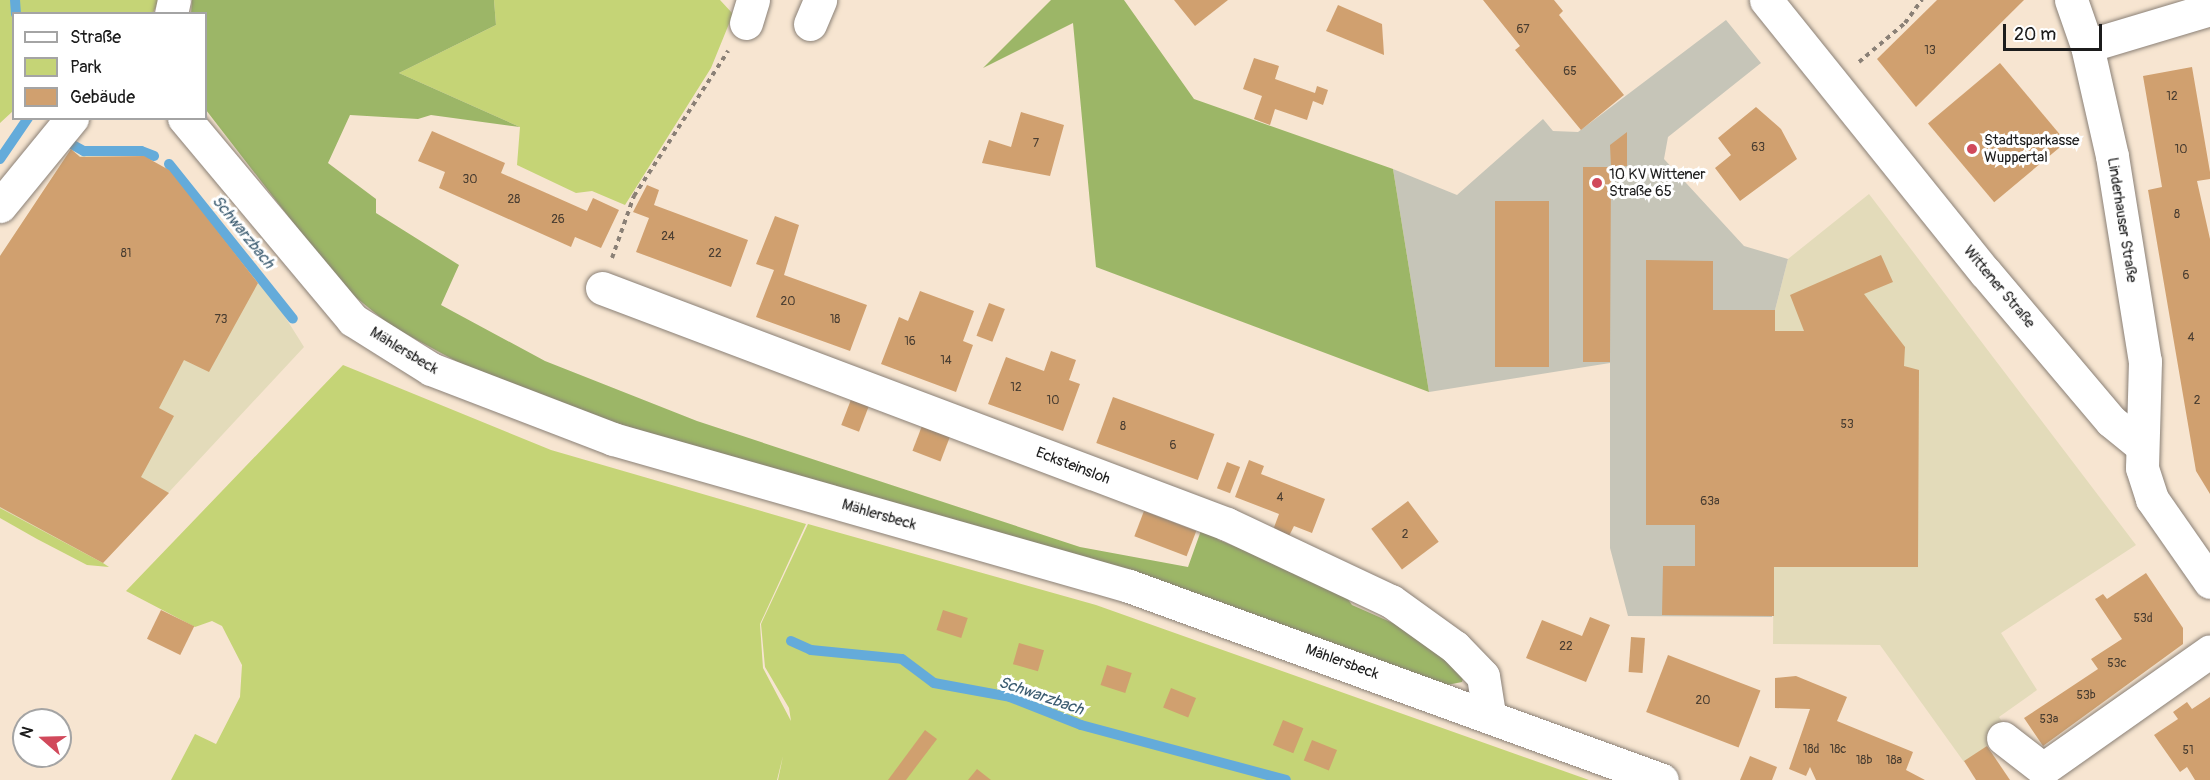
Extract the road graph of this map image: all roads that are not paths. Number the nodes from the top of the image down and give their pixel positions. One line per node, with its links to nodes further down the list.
1 (1766, 0): 9 (street, Wittener Straße)
2 (2071, 0): 4 (street, Linderhauser Straße)
3 (2210, 9): 4 (street)
4 (2087, 46): 9 (street, Linderhauser Straße)
5 (70, 120): 7 (street)
6 (186, 120): 12 (street, Mählersbeck)
7 (3, 195)
8 (602, 288): 12 (street, Ecksteinsloh)
9 (2139, 444): 10 (street)
10 (2210, 582)
11 (2210, 651): 13 (street)
12 (1489, 715): 14 (street, Mählersbeck)
13 (2003, 738)
14 (1662, 780)

